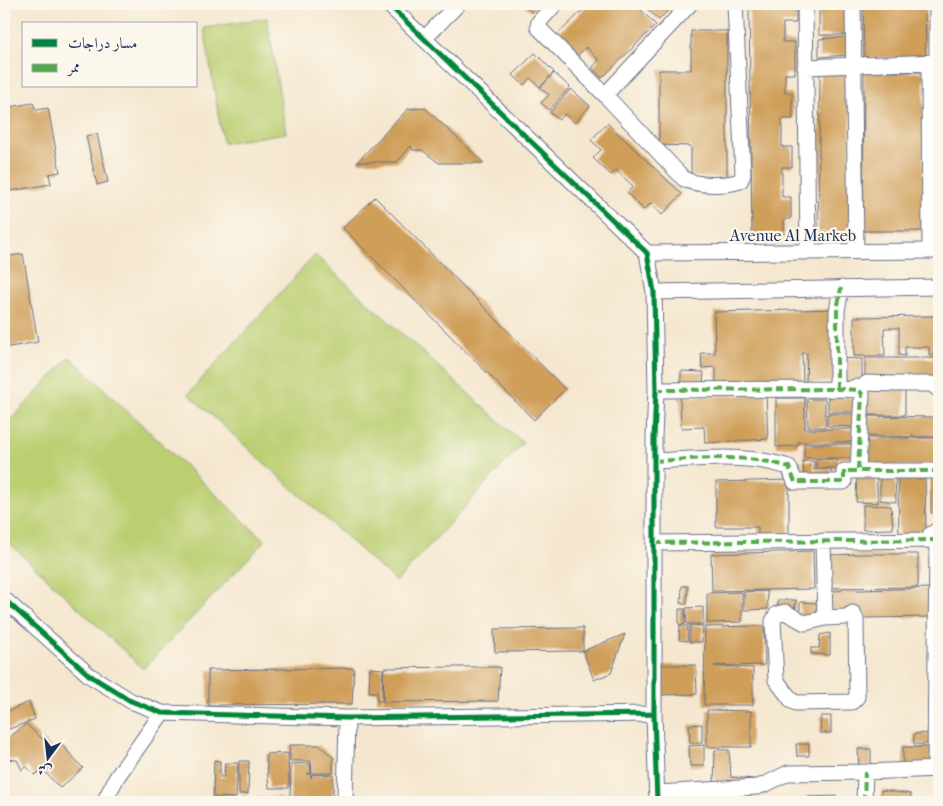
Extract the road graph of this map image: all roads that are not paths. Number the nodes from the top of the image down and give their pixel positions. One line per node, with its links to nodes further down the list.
1 (388, 4): 9 (street)
2 (458, 4): 9 (street)
3 (555, 4): 13 (street)
4 (690, 4): 13 (street)
5 (735, 4): 13 (street)
6 (805, 4): 12 (street)
7 (853, 4): 11 (street)
8 (937, 4): 10 (street)
9 (424, 39): 17 (street)
10 (935, 62): 11 (street); 14 (street)
11 (854, 64): 12 (street); 16 (street)
12 (806, 67): 15 (street)
13 (606, 95)
14 (934, 251): 16 (street, Avenue Al Markeb)
15 (808, 252): 16 (street, Avenue Al Markeb); 17 (street, Avenue Al Markeb)
16 (856, 252)
17 (647, 253): 20 (street)
18 (939, 287): 19 (street)
19 (841, 288): 20 (street); 21 (street)
20 (654, 292): 22 (street)
21 (844, 388): 22 (street); 23 (street); 25 (street)
22 (656, 390): 24 (street)
23 (939, 390)
24 (654, 461): 25 (street); 29 (street)
25 (858, 469): 26 (street)
26 (939, 471)
27 (938, 534): 28 (street); 35 (street)
28 (823, 542): 29 (street); 31 (street)
29 (654, 543): 33 (street)
30 (4, 599): 32 (street)
31 (825, 618): 31 (street)
32 (162, 713): 34 (street); 38 (street)
33 (654, 714): 34 (street); 37 (street)
34 (347, 718): 39 (street)
35 (937, 769): 36 (street)
36 (865, 772): 37 (street); 40 (street)
37 (657, 798)
38 (104, 802)
39 (345, 802)
40 (864, 802)

